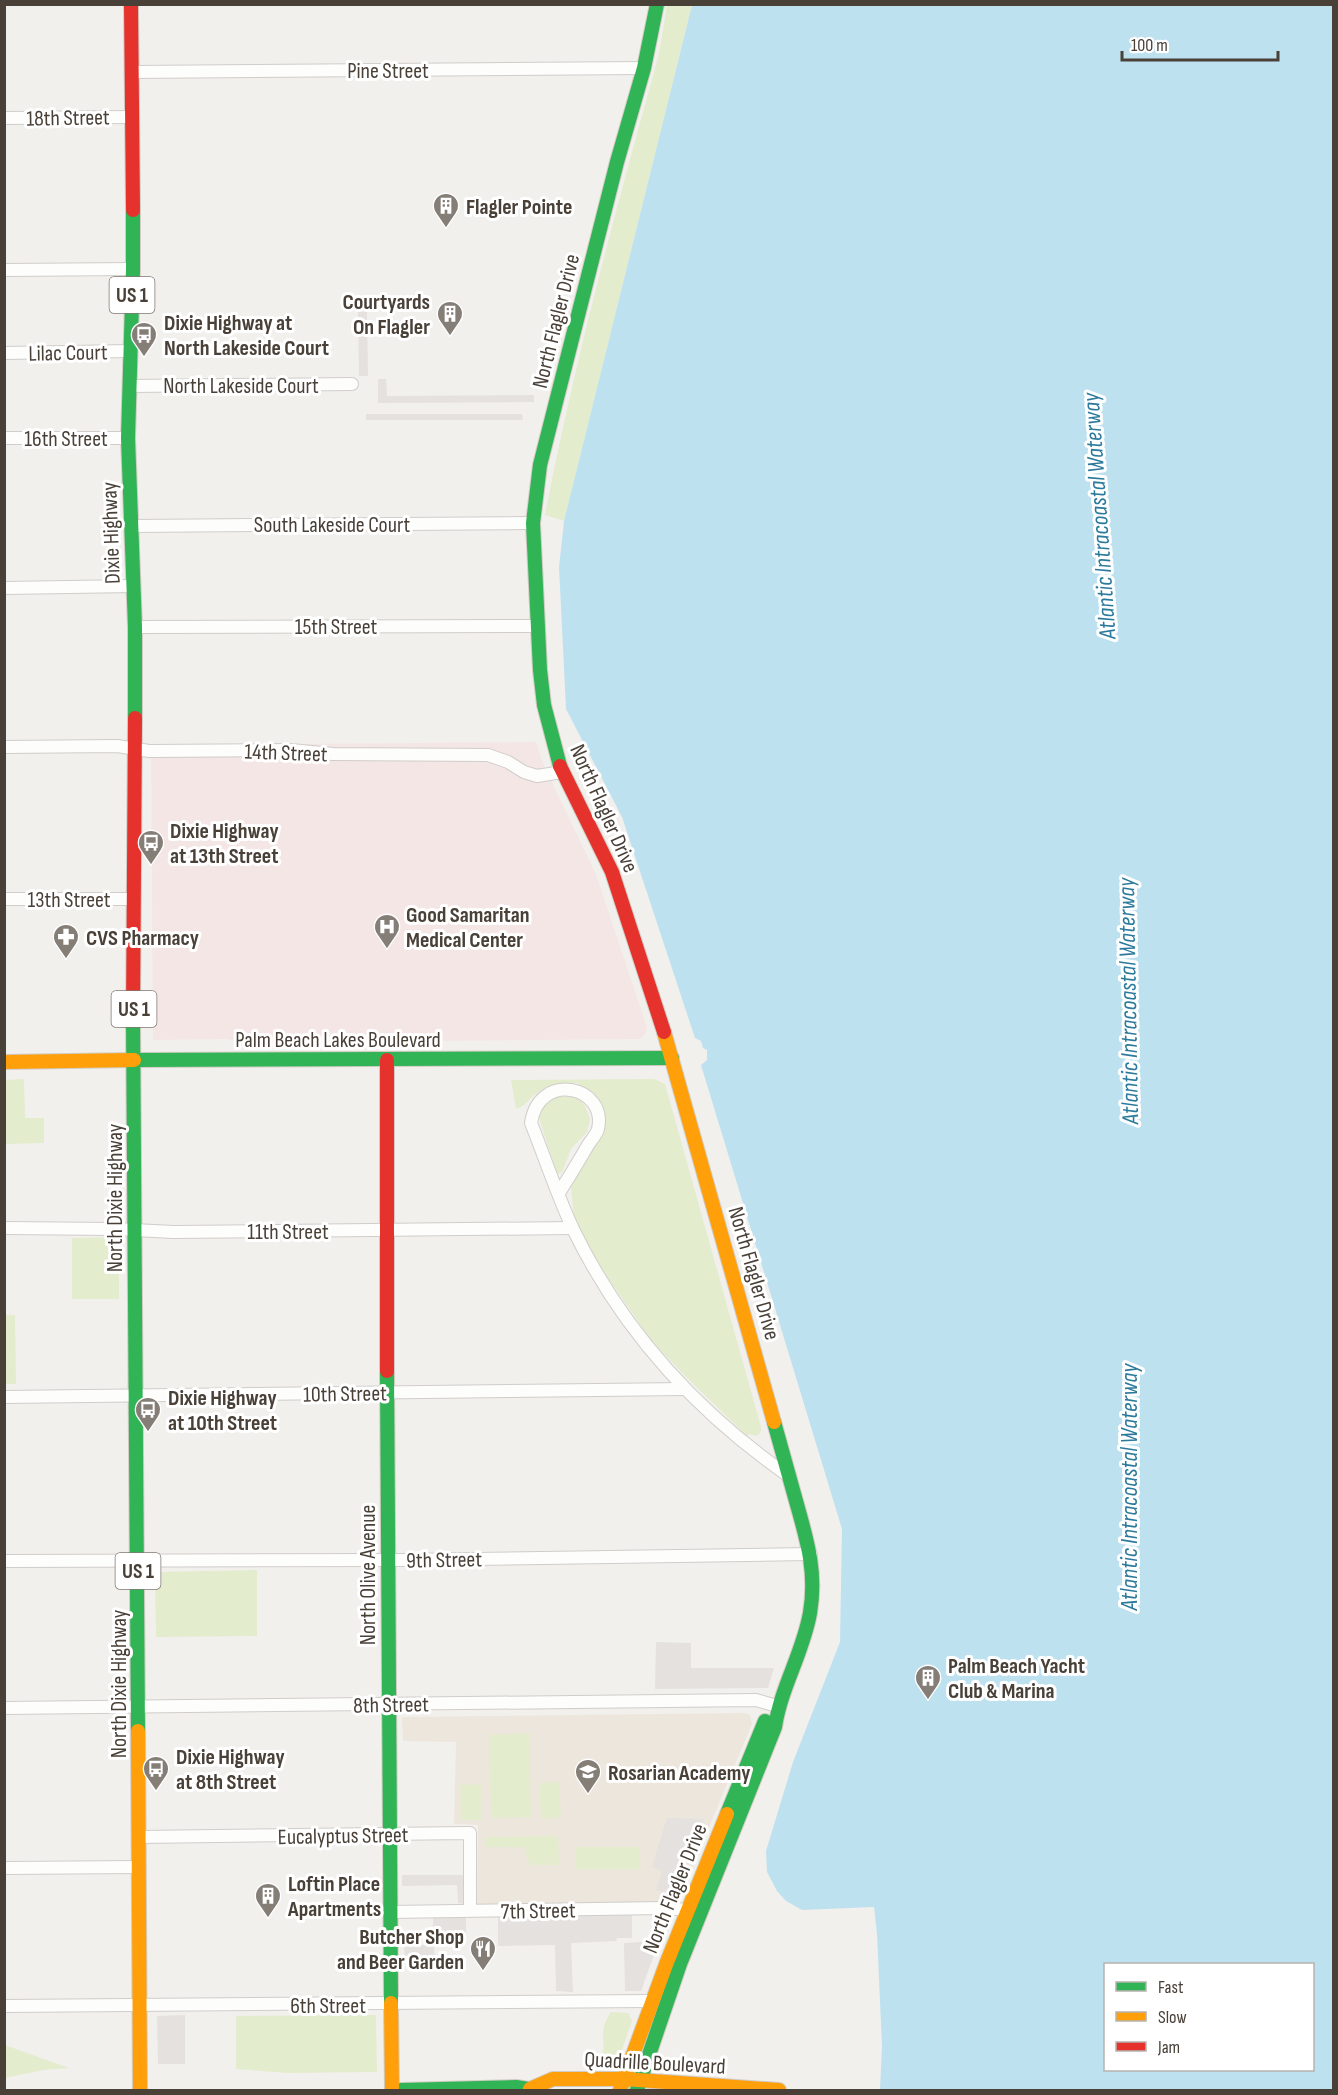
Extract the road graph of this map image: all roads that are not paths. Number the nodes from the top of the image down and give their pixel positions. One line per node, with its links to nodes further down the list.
1 (131, 4): 4 (street, Dixie Highway / US 1)
2 (657, 4): 3 (street, North Flagler Drive)
3 (644, 68): 4 (street, Pine Street); 15 (street, North Flagler Drive)
4 (132, 72): 5 (street, Dixie Highway / US 1)
5 (132, 117): 6 (street, 18th Street); 7 (street, Dixie Highway / US 1)
6 (4, 118)
7 (133, 269): 8 (street); 9 (street, Dixie Highway / US 1)
8 (4, 270)
9 (131, 351): 10 (street, Lilac Court); 12 (street, Dixie Highway / US 1)
10 (4, 353)
11 (352, 384): 12 (street, North Lakeside Court)
12 (130, 386): 14 (street, Dixie Highway / US 1)
13 (4, 438): 14 (street, 16th Street)
14 (128, 438): 16 (street, Dixie Highway / US 1)
15 (533, 523): 16 (street, South Lakeside Court); 19 (street, North Flagler Drive)
16 (131, 526): 17 (street, Dixie Highway / US 1)
17 (134, 586): 18 (street); 20 (street, Dixie Highway / US 1)
18 (4, 588)
19 (538, 626): 20 (street, 15th Street); 23 (street, North Flagler Drive)
20 (135, 627): 22 (street, Dixie Highway / US 1)
21 (4, 747): 22 (street, 14th Street)
22 (135, 750): 23 (street, 14th Street); 25 (street, Dixie Highway / US 1)
23 (562, 772): 26 (street, North Flagler Drive)
24 (4, 899): 25 (street, 13th Street)
25 (134, 899): 27 (street, Dixie Highway / US 1)
26 (672, 1058): 28 (street, Palm Beach Lakes Boulevard); 39 (street, North Flagler Drive)
27 (134, 1060): 28 (street, Palm Beach Lakes Boulevard); 29 (street, Palm Beach Lakes Boulevard); 34 (street, North Dixie Highway / US 1)
28 (387, 1060): 33 (street, North Olive Avenue)
29 (4, 1062)
30 (559, 1192): 30 (street); 32 (street)
31 (4, 1228): 34 (street, 11th Street)
32 (572, 1228): 33 (street, 11th Street); 35 (street)
33 (388, 1230): 34 (street, 11th Street); 36 (street, North Olive Avenue)
34 (136, 1231): 37 (street, North Dixie Highway / US 1)
35 (685, 1389): 36 (street, 10th Street); 39 (street)
36 (388, 1392): 37 (street, 10th Street); 42 (street, North Olive Avenue)
37 (136, 1396): 38 (street, 10th Street); 41 (street, North Dixie Highway / US 1)
38 (4, 1397)
39 (791, 1477): 40 (street, North Flagler Drive)
40 (811, 1554): 42 (street, 9th Street); 46 (street, North Flagler Drive)
41 (138, 1560): 42 (street, 9th Street); 43 (street, 9th Street); 45 (street, North Dixie Highway / US 1)
42 (388, 1560): 44 (street, North Olive Avenue)
43 (4, 1561)
44 (388, 1704): 45 (street, 8th Street); 46 (street, 8th Street); 48 (street, North Olive Avenue)
45 (139, 1706): 47 (street, 8th Street); 49 (street, North Dixie Highway / US 1)
46 (777, 1706): 52 (street, North Flagler Drive); 60 (street, North Flagler Drive)
47 (4, 1708)
48 (389, 1834): 49 (street, Eucalyptus Street); 53 (street, Eucalyptus Street); 54 (street, North Olive Avenue)
49 (139, 1837): 50 (street, North Dixie Highway / US 1)
50 (139, 1867): 51 (street); 58 (street, North Dixie Highway / US 1)
51 (4, 1868)
52 (687, 1910): 53 (street, 7th Street); 55 (street, North Flagler Drive)
53 (470, 1911): 54 (street, 7th Street)
54 (390, 1912): 56 (street, North Olive Avenue)
55 (652, 2001): 56 (street, 6th Street); 59 (street, North Flagler Drive)
56 (391, 2004): 58 (street, 6th Street); 63 (street, North Olive Avenue)
57 (4, 2006): 58 (street, 6th Street)
58 (139, 2006): 62 (street, North Dixie Highway / US 1)
59 (622, 2085): 60 (street, Quadrille Boulevard); 61 (street, Quadrille Boulevard)
60 (638, 2086): 65 (street, Quadrille Boulevard)
61 (532, 2090): 64 (street, Quadrille Boulevard)
62 (140, 2091)
63 (392, 2091)
64 (401, 2091)
65 (780, 2091)

